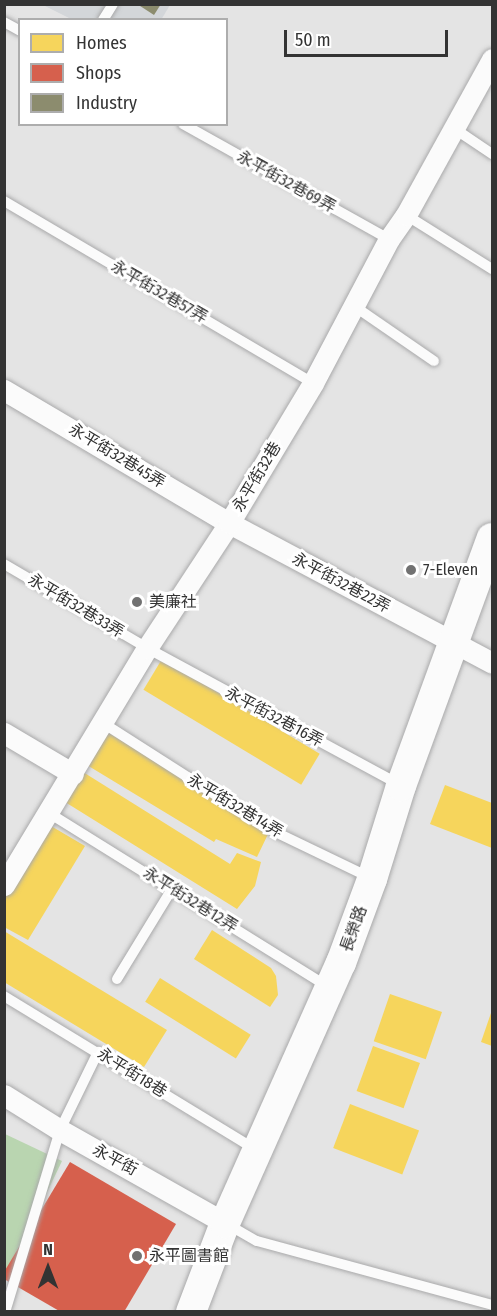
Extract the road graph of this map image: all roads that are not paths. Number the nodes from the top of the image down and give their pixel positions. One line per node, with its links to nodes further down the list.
1 (113, 4): 2 (lane)
2 (104, 18)
3 (4, 22): 4 (lane)
4 (18, 30)
5 (492, 59): 7 (street, 永平街32巷)
6 (187, 126): 11 (lane, 永平街32巷69弄)
7 (455, 129): 8 (lane); 10 (street, 永平街32巷)
8 (492, 154)
9 (4, 201): 15 (lane, 永平街32巷57弄)
10 (406, 215): 11 (street, 永平街32巷); 12 (lane)
11 (389, 240): 13 (street, 永平街32巷)
12 (492, 269)
13 (354, 306): 14 (lane); 15 (street, 永平街32巷)
14 (434, 361)
15 (313, 383): 17 (street, 永平街32巷)
16 (4, 390): 17 (street, 永平街32巷45弄)
17 (229, 523): 20 (street, 永平街32巷22弄); 21 (street, 永平街32巷)
18 (492, 538): 20 (street, 長榮路)
19 (4, 564): 21 (lane, 永平街32巷33弄)
20 (452, 644): 22 (street, 永平街32巷22弄); 26 (street, 長榮路)
21 (147, 648): 23 (street, 永平街32巷); 26 (lane, 永平街32巷16弄)
22 (492, 663)
23 (103, 723): 25 (street, 永平街32巷); 28 (lane, 永平街32巷14弄)
24 (4, 733): 25 (street)
25 (74, 774): 27 (street, 永平街32巷)
26 (401, 786): 28 (street, 長榮路)
27 (49, 813): 29 (street, 永平街32巷); 30 (lane, 永平街32巷12弄)
28 (372, 879): 32 (street, 長榮路)
29 (4, 885)
30 (172, 889): 31 (lane); 32 (lane, 永平街32巷12弄)
31 (117, 980)
32 (330, 988): 37 (street, 長榮路)
33 (4, 996): 34 (lane, 永平街18巷)
34 (98, 1052): 36 (lane); 37 (lane, 永平街18巷)
35 (4, 1095): 36 (street, 永平街)
36 (60, 1130): 38 (street, 永平街); 40 (lane)
37 (258, 1151): 38 (street, 長榮路)
38 (225, 1223): 39 (lane); 41 (street, 長榮路)
39 (492, 1305)
40 (6, 1308)
41 (191, 1311)

